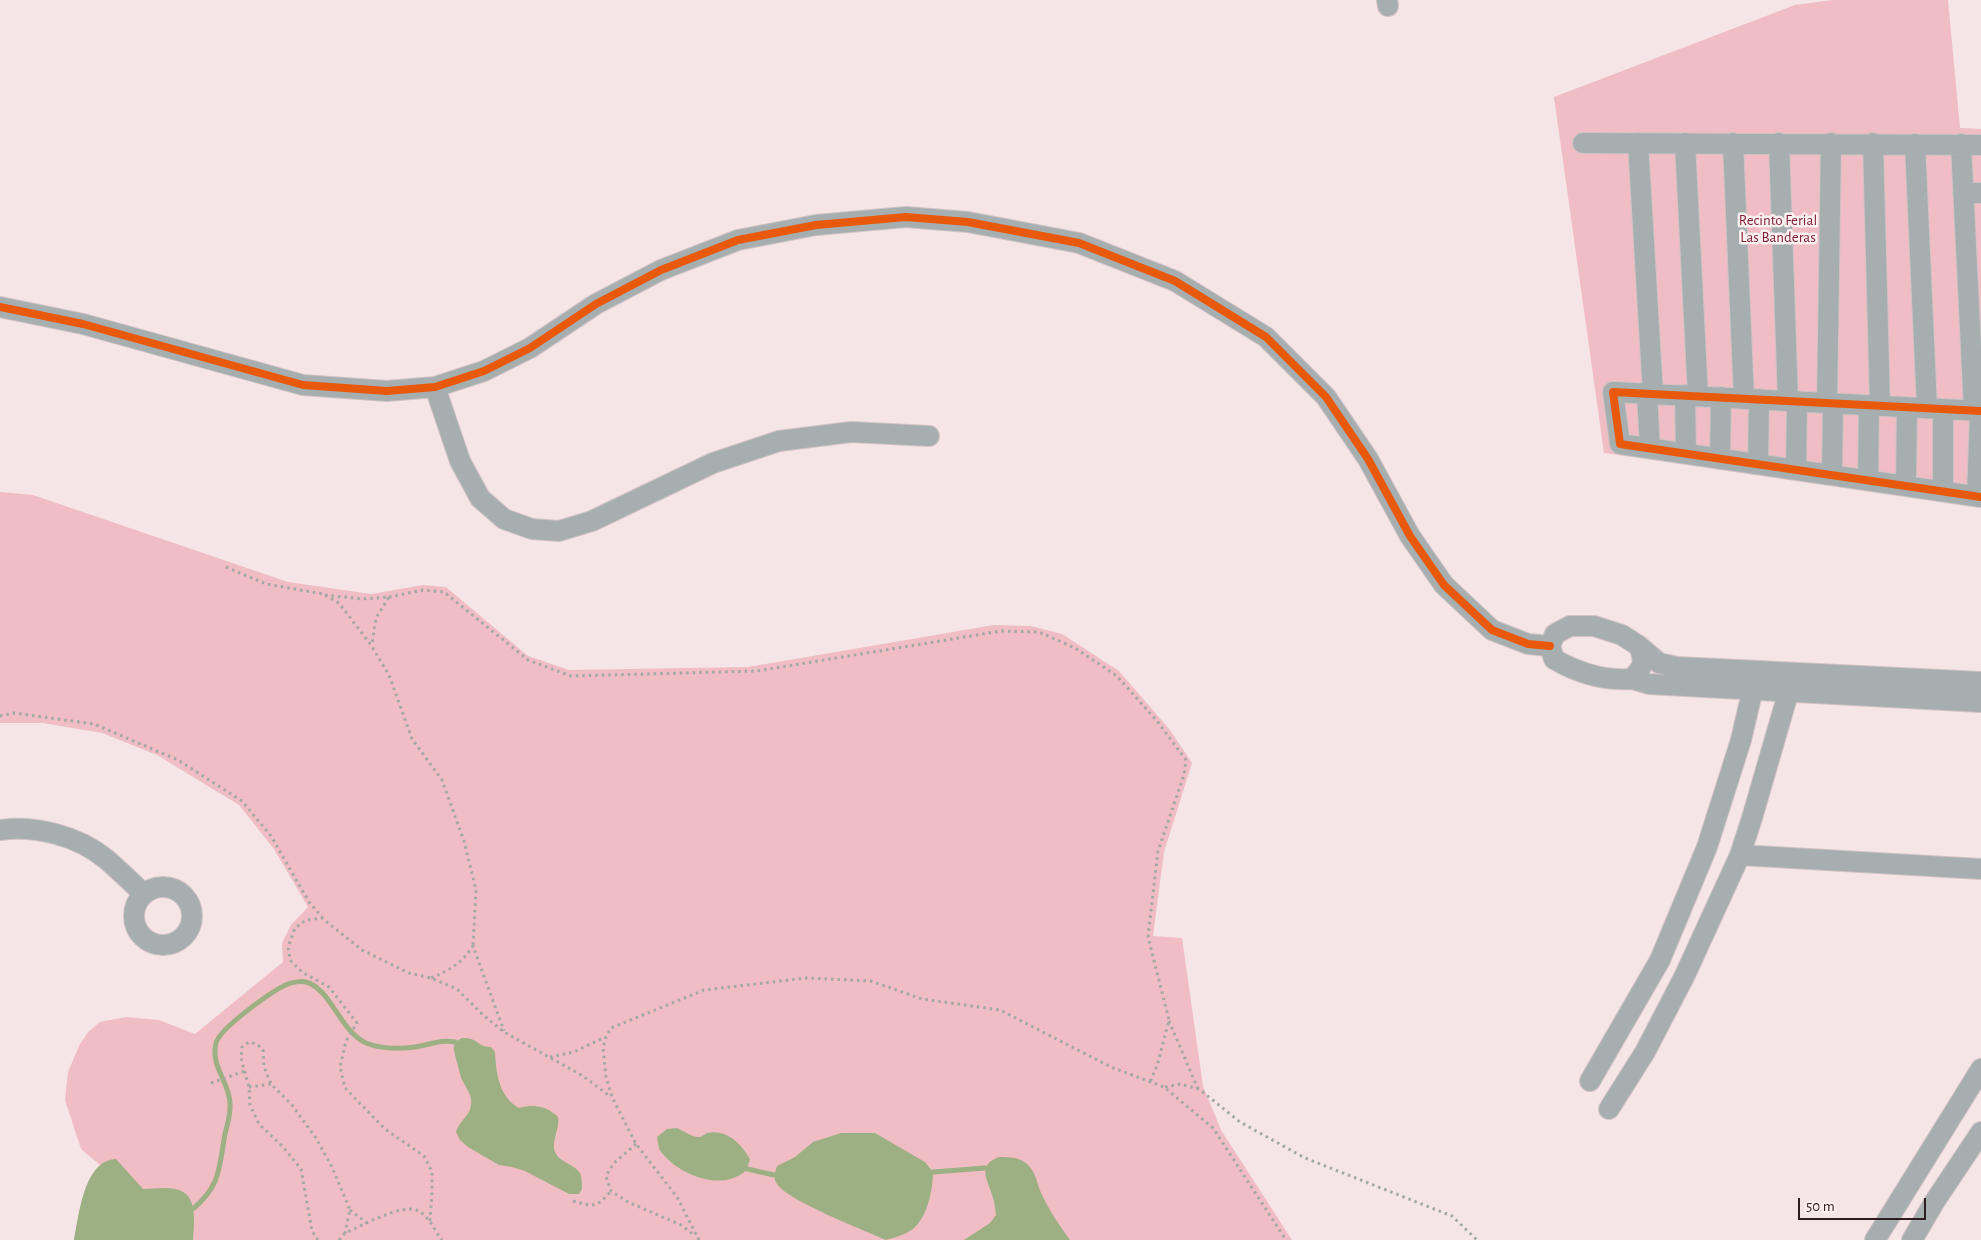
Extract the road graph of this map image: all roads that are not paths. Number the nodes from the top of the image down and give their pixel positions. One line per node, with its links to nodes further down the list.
1 (1583, 143): 2 (street)
2 (1638, 143): 3 (street); 18 (street)
3 (1685, 143): 4 (street); 19 (street)
4 (1733, 143): 5 (street); 21 (street)
5 (1779, 143): 6 (street); 22 (street)
6 (1831, 143): 7 (street); 23 (street)
7 (1873, 143): 8 (street); 24 (street)
8 (1915, 144): 9 (street); 26 (street)
9 (1961, 144): 10 (street); 11 (street)
10 (1981, 145)
11 (1972, 193): 12 (street)
12 (1973, 239): 13 (street)
13 (1975, 286): 15 (street)
14 (0, 307): 17 (street)
15 (1976, 333): 16 (street)
16 (1977, 379): 27 (street)
17 (435, 387): 28 (street); 39 (street)
18 (1650, 394): 19 (street); 29 (street); 29 (street)
19 (1691, 396): 20 (street); 30 (street)
20 (1721, 397): 21 (street); 31 (street)
21 (1751, 399): 22 (street); 32 (street)
22 (1792, 401): 23 (street); 33 (street)
23 (1830, 403): 24 (street); 34 (street)
24 (1875, 405): 25 (street); 35 (street)
25 (1907, 407): 26 (street); 36 (street)
26 (1935, 408): 27 (street); 37 (street)
27 (1978, 410): 38 (street)
28 (929, 436)
29 (1650, 448): 30 (street)
30 (1686, 454): 31 (street)
31 (1720, 459): 32 (street)
32 (1758, 464): 33 (street)
33 (1796, 470): 34 (street)
34 (1832, 475): 35 (street)
35 (1868, 480): 36 (street)
36 (1906, 486): 37 (street)
37 (1942, 491): 38 (street)
38 (1979, 496)
39 (1550, 646): 40 (street); 42 (street)
40 (1640, 646): 42 (street); 43 (street)
41 (1794, 673): 43 (street); 44 (street); 45 (street)
42 (1632, 679): 43 (street)
43 (1755, 680): 45 (street); 51 (street)
44 (1981, 682)
45 (1789, 692): 46 (street); 48 (street)
46 (1981, 702)
47 (0, 830): 50 (street)
48 (1740, 855): 49 (street); 52 (street)
49 (1981, 869)
50 (144, 894)
51 (1660, 960): 52 (street); 54 (street)
52 (1686, 975): 55 (street)
53 (1981, 1069): 57 (street)
54 (1590, 1081)
55 (1609, 1109)
56 (1981, 1132): 58 (street)
57 (1910, 1184): 58 (street); 59 (street)
58 (1935, 1201): 60 (street)
59 (1875, 1240)
60 (1912, 1240)

